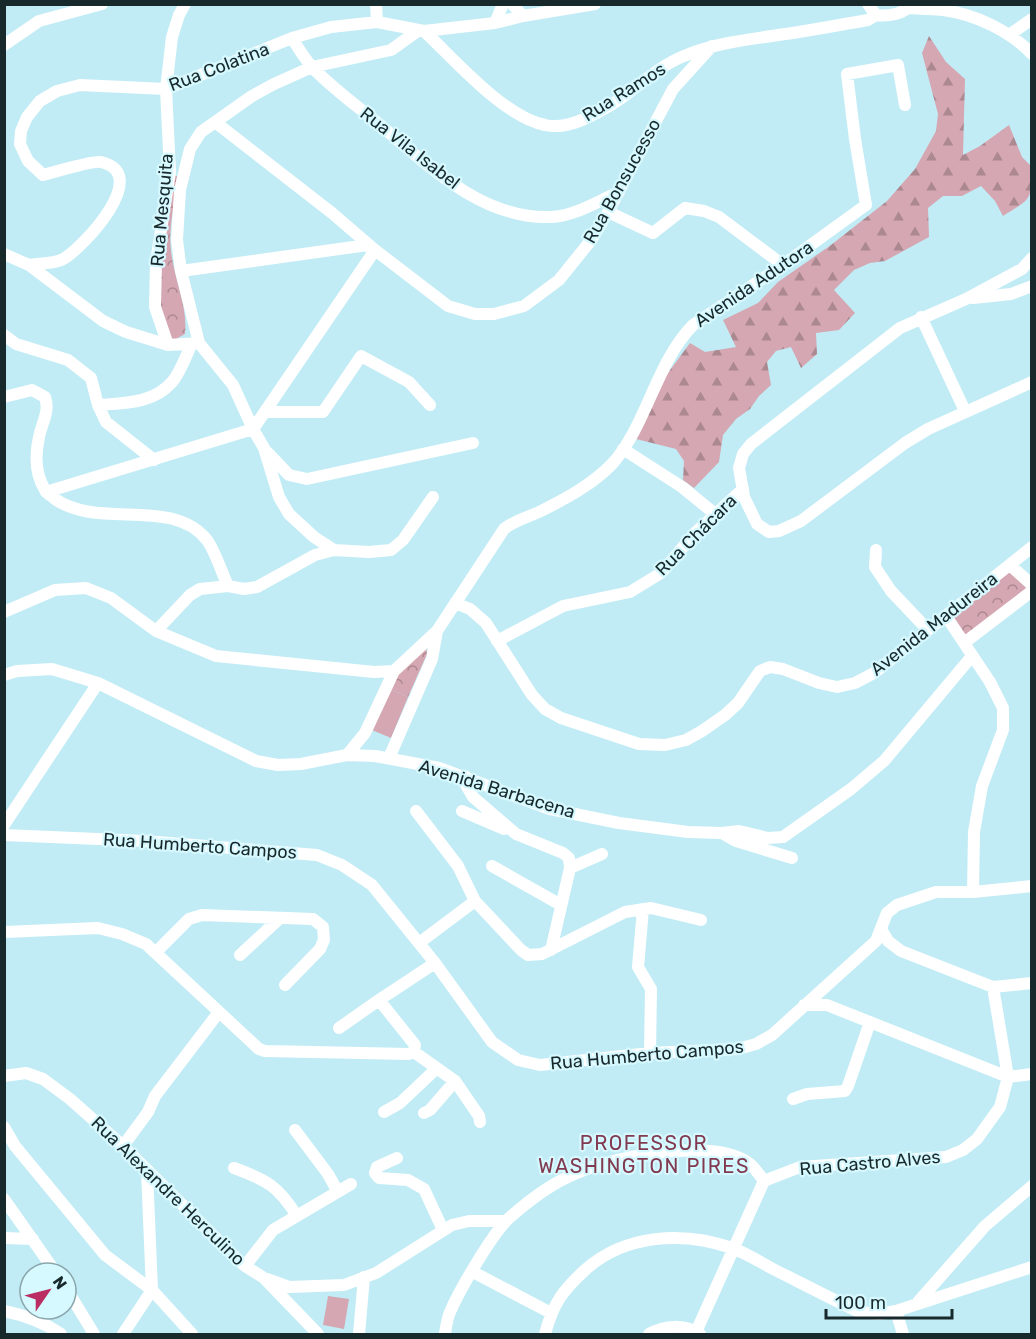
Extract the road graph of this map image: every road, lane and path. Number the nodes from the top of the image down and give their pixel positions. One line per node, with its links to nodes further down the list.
1 (62, 4): 13 (street)
2 (102, 4): 13 (street)
3 (186, 4): 23 (street, Rua Mesquita)
4 (376, 4): 14 (street)
5 (503, 4): 15 (street)
6 (512, 4): 11 (street)
7 (595, 4): 11 (street)
8 (868, 4): 10 (street)
9 (911, 6): 10 (street); 17 (street)
10 (876, 15): 20 (street)
11 (523, 16): 15 (street)
12 (1032, 20): 17 (street)
13 (39, 21): 19 (street)
14 (377, 22): 16 (street, Rua Colatina); 18 (street, Rua Colatina)
15 (495, 23): 16 (street)
16 (422, 30): 20 (street, Rua Ramos); 22 (street)
17 (1009, 35): 21 (street)
18 (292, 38): 22 (street, Rua Vila Isabel); 23 (street, Rua Colatina)
19 (4, 45)
20 (712, 46): 26 (street, Rua Bonsucesso)
21 (1032, 54)
22 (312, 67): 25 (street); 26 (street, Rua Vila Isabel)
23 (166, 89): 31 (street, Rua Colatina); 39 (street, Rua Mesquita)
24 (905, 105): 32 (street, Avenida Adutora)
25 (215, 122): 28 (street, Rua Bonsucesso); 33 (street)
26 (620, 192): 27 (street, Rua Bonsucesso)
27 (608, 212): 28 (street, Rua Bonsucesso); 32 (street)
28 (371, 248): 33 (street); 45 (street)
29 (4, 254): 31 (street)
30 (1032, 258): 35 (street)
31 (29, 265): 39 (street)
32 (783, 265): 49 (street, Avenida Adutora)
33 (181, 270): 38 (street)
34 (1032, 286): 35 (street)
35 (966, 299): 36 (street, Rua Chácara)
36 (921, 317): 44 (street); 51 (street, Rua Chácara)
37 (4, 335): 42 (street)
38 (195, 344): 39 (street); 42 (street); 46 (street)
39 (168, 345)
40 (1032, 382): 44 (street)
41 (4, 397): 52 (street)
42 (98, 405): 50 (street)
43 (430, 405): 45 (street)
44 (965, 411): 51 (street)
45 (265, 412): 46 (street)
46 (253, 429): 48 (street); 50 (street)
47 (473, 443): 48 (street)
48 (264, 448): 56 (street)
49 (623, 449): 54 (street); 62 (street, Avenida Adutora)
50 (154, 460): 52 (street)
51 (742, 489): 54 (street, Rua Chácara)
52 (46, 492): 60 (street)
53 (433, 497): 56 (street)
54 (715, 514): 68 (street, Rua Chácara)
55 (1032, 547): 58 (street, Avenida Madureira)
56 (334, 550): 60 (street)
57 (876, 550): 65 (street)
58 (1010, 565): 59 (street); 64 (street, Avenida Madureira)
59 (1032, 585)
60 (228, 586): 66 (street)
61 (1032, 591): 69 (street)
62 (455, 603): 67 (street, Avenida Adutora); 68 (street, Avenida Madureira)
63 (4, 612): 66 (street)
64 (946, 616): 65 (street, Avenida Madureira); 69 (street)
65 (928, 630): 68 (street, Avenida Madureira)
66 (156, 631): 71 (street)
67 (437, 631): 71 (street, Avenida Adutora); 75 (street)
68 (497, 641)
69 (964, 643): 70 (street)
70 (972, 656): 80 (street, Avenida Barbacena); 88 (street)
71 (394, 670): 74 (street)
72 (4, 675): 73 (street, Avenida Barbacena)
73 (98, 683): 74 (street, Avenida Barbacena); 79 (street)
74 (348, 755): 75 (street, Avenida Barbacena)
75 (389, 758): 76 (street, Avenida Barbacena)
76 (465, 776): 80 (street, Avenida Barbacena); 81 (street)
77 (462, 811): 81 (street)
78 (416, 812): 89 (street)
79 (4, 825)
80 (722, 833): 84 (street)
81 (516, 834): 86 (street)
82 (4, 835): 96 (street, Rua Humberto Campos)
83 (602, 854): 86 (street)
84 (792, 858)
85 (492, 866): 90 (street)
86 (570, 868): 90 (street)
87 (1032, 886): 88 (street, Rua Humberto Campos)
88 (973, 892): 94 (street, Rua Humberto Campos)
89 (475, 901): 96 (street); 97 (street)
90 (561, 905): 97 (street)
91 (643, 909): 93 (street); 97 (street); 110 (street)
92 (280, 918): 98 (street); 99 (street); 102 (street)
93 (701, 920)
94 (881, 929): 103 (street); 105 (street, Rua Humberto Campos)
95 (4, 932): 98 (street)
96 (419, 943): 100 (street, Rua Humberto Campos)
97 (551, 950)
98 (156, 952): 106 (street)
99 (240, 955)
100 (435, 963): 104 (street); 110 (street, Rua Humberto Campos)
101 (1032, 983): 103 (street)
102 (285, 985)
103 (993, 987): 114 (street, Rua Castro Alves)
104 (379, 1000): 108 (street); 109 (street)
105 (804, 1005): 107 (street); 110 (street, Rua Humberto Campos)
106 (219, 1012): 109 (street); 122 (street)
107 (870, 1022): 114 (street); 116 (street)
108 (339, 1028)
109 (414, 1052): 111 (street)
110 (650, 1053)
111 (437, 1068): 115 (street); 117 (street)
112 (1032, 1074): 114 (street)
113 (4, 1076): 122 (street, Rua Alexandre Herculino)
114 (1008, 1077): 126 (street, Rua Castro Alves)
115 (455, 1081): 118 (street); 119 (street)
116 (793, 1099)
117 (384, 1112)
118 (423, 1113)
119 (480, 1122)
120 (4, 1127): 143 (street)
121 (295, 1130): 129 (street)
122 (123, 1146): 125 (street, Rua Alexandre Herculino)
123 (397, 1158): 133 (street)
124 (234, 1168): 131 (street)
125 (147, 1171): 138 (street, Rua Alexandre Herculino); 143 (street)
126 (764, 1181): 132 (street); 136 (street)
127 (351, 1184): 129 (street)
128 (1032, 1186): 144 (street)
129 (338, 1191): 131 (street)
130 (4, 1198): 135 (street)
131 (297, 1216): 138 (street)
132 (506, 1221): 133 (street); 140 (street)
133 (443, 1230): 141 (street)
134 (4, 1238): 135 (street)
135 (33, 1239): 137 (street)
136 (733, 1248): 147 (street); 148 (street); 149 (street)
137 (48, 1261)
138 (245, 1266): 142 (street, Rua Alexandre Herculino)
139 (1032, 1267): 144 (street)
140 (472, 1272): 148 (street); 156 (street)
141 (364, 1277): 142 (street); 155 (street)
142 (264, 1278): 154 (street, Rua Alexandre Herculino)
143 (152, 1290): 152 (street); 153 (street)
144 (918, 1303): 147 (street)
145 (78, 1308): 151 (street)
146 (4, 1311): 150 (street)
147 (896, 1311): 159 (street)
148 (551, 1312): 157 (street)
149 (698, 1333): 158 (street)
150 (61, 1335)
151 (94, 1335)
152 (123, 1335)
153 (192, 1335)
154 (318, 1335)
155 (359, 1335)
156 (445, 1335)
157 (545, 1335)
158 (649, 1335)
159 (903, 1335)

